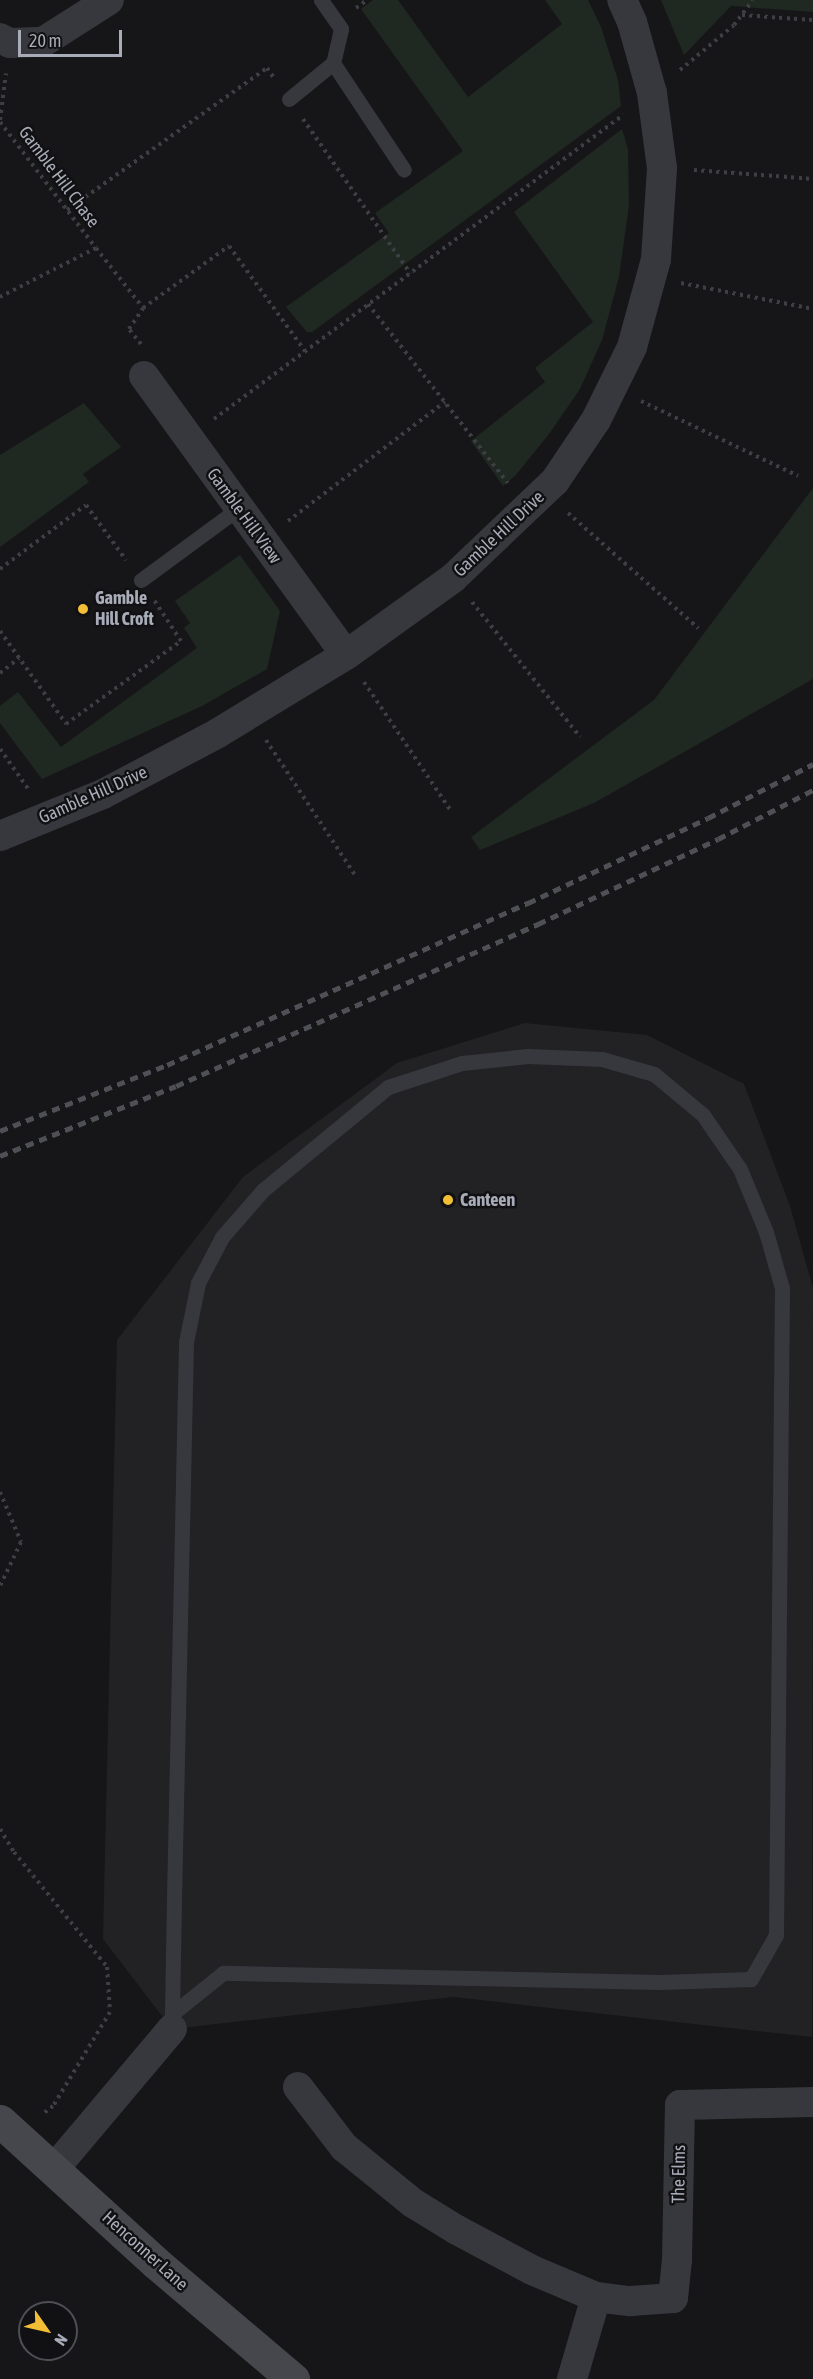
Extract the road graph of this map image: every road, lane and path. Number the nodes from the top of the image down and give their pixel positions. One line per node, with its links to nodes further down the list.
1 (109, 0): 7 (street)
2 (321, 0): 8 (lane)
3 (622, 0): 9 (street, Gamble Hill Drive)
4 (753, 0): 5 (path)
5 (741, 15): 6 (path); 9 (path)
6 (813, 20)
7 (5, 40): 11 (path)
8 (333, 63): 10 (lane); 13 (lane)
9 (652, 93): 12 (street, Gamble Hill Drive); 17 (path)
10 (289, 99): 15 (path); 17 (path)
11 (0, 121): 15 (path, Gamble Hill Chase)
12 (662, 168): 14 (path); 18 (street, Gamble Hill Drive)
13 (404, 170)
14 (813, 179)
15 (67, 210): 16 (path, Gamble Hill Chase)
16 (96, 248): 19 (path, Gamble Hill Chase); 22 (path)
17 (410, 273): 20 (path)
18 (651, 277): 21 (path); 24 (street, Gamble Hill Drive)
19 (0, 297)
20 (368, 304): 22 (path); 25 (path)
21 (813, 309)
22 (305, 351): 26 (path)
23 (144, 376): 26 (street, Gamble Hill View)
24 (612, 387): 27 (path); 28 (street, Gamble Hill Drive)
25 (445, 402): 28 (path); 30 (path)
26 (187, 439): 29 (street, Gamble Hill View)
27 (798, 476)
28 (536, 500): 32 (street, Gamble Hill Drive); 34 (path)
29 (239, 508): 30 (street, Gamble Hill View); 33 (lane)
30 (262, 540): 36 (street, Gamble Hill View)
31 (0, 569): 33 (path)
32 (453, 578): 36 (street, Gamble Hill Drive); 40 (path)
33 (141, 580): 37 (path)
34 (698, 628)
35 (0, 631): 37 (path)
36 (346, 655): 39 (street, Gamble Hill Drive); 42 (path)
37 (19, 658): 38 (path)
38 (0, 673)
39 (249, 715): 43 (street, Gamble Hill Drive); 45 (path)
40 (580, 737)
41 (0, 749): 43 (path)
42 (451, 811)
43 (48, 815): 44 (street, Gamble Hill Drive)
44 (0, 836)
45 (355, 875)
46 (0, 1492): 47 (path)
47 (0, 1586)
48 (0, 1830): 52 (path)
49 (172, 2022): 49 (lane); 53 (street)
50 (298, 2087): 54 (street, The Elms)
51 (813, 2102): 54 (street, The Elms)
52 (9, 2128): 53 (street, Henconner Lane)
53 (54, 2169): 55 (street, Henconner Lane)
54 (596, 2297): 56 (street)
55 (293, 2379)
56 (572, 2379)

